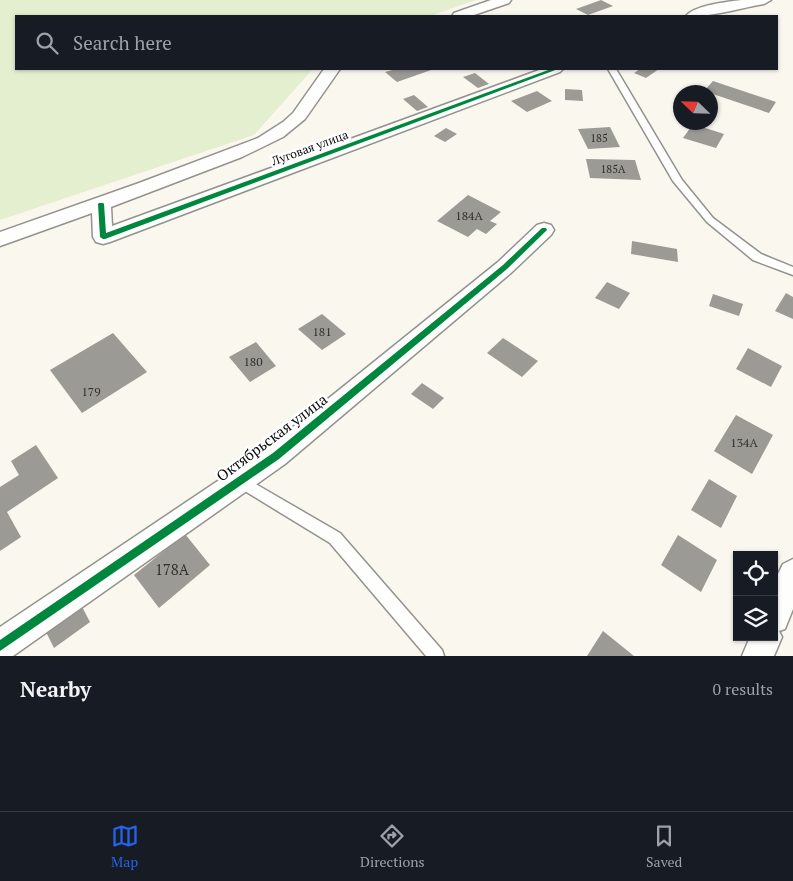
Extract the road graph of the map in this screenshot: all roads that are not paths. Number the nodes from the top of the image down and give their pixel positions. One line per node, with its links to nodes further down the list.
1 (504, 0): 3 (street)
2 (764, 0): 4 (street)
3 (462, 15)
4 (696, 15)
5 (331, 70): 8 (street)
6 (552, 70): 8 (street, Луговая улица)
7 (613, 70): 11 (lane)
8 (101, 204): 10 (street)
9 (544, 230): 12 (street, Октябрьская улица)
10 (0, 239)
11 (793, 271)
12 (240, 481): 16 (street, Октябрьская улица); 17 (lane)
13 (793, 574): 14 (street)
14 (778, 609)
15 (764, 641): 18 (street)
16 (0, 646)
17 (436, 656)
18 (758, 656)

